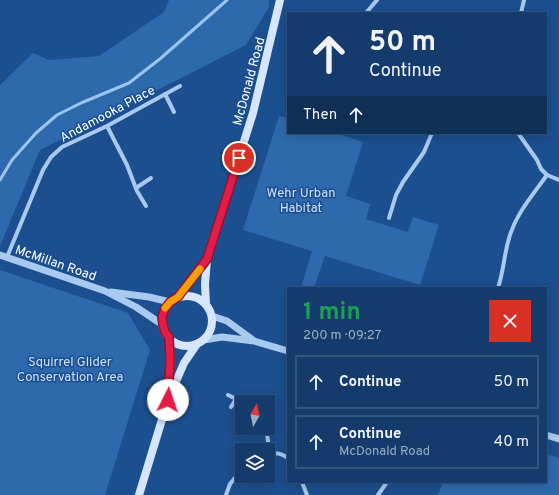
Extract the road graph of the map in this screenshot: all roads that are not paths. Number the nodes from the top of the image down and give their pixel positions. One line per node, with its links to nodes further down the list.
1 (280, 0): 19 (main road, McDonald Road)
2 (377, 0): 4 (street)
3 (524, 0): 5 (street)
4 (367, 12)
5 (521, 12)
6 (180, 86): 7 (street, Andamooka Place)
7 (165, 94): 8 (street, Andamooka Place); 9 (street, Andamooka Place)
8 (174, 112)
9 (107, 126): 15 (street); 18 (street, Andamooka Place)
10 (432, 134): 17 (street)
11 (519, 134): 12 (street)
12 (548, 175): 14 (street); 20 (street)
13 (152, 178): 15 (street)
14 (559, 180)
15 (136, 188): 16 (street)
16 (146, 206)
17 (389, 218)
18 (4, 256): 21 (street, McMillan Road)
19 (207, 259): 22 (main road, McDonald Road); 24 (main road, McDonald Road)
20 (498, 287)
21 (105, 291): 23 (street, McMillan Road); 26 (street, McMillan Road)
22 (178, 297): 23 (main road); 24 (main road)
23 (170, 302): 26 (main road)
24 (206, 304): 25 (main road)
25 (212, 316): 28 (street); 29 (main road)
26 (163, 325): 27 (main road)
27 (169, 337): 29 (main road); 33 (main road)
28 (254, 341): 29 (street); 30 (street)
29 (200, 342): 33 (main road)
30 (287, 351)
31 (228, 394): 32 (street)
32 (235, 398)
33 (168, 400): 43 (main road)
34 (235, 400): 35 (street)
35 (230, 407)
36 (547, 435): 37 (street)
37 (559, 440)
38 (275, 454): 39 (street)
39 (287, 457)
40 (235, 478): 44 (street)
41 (302, 483): 45 (street)
42 (386, 483): 46 (street)
43 (139, 495)
44 (226, 495)
45 (307, 495)
46 (378, 495)

